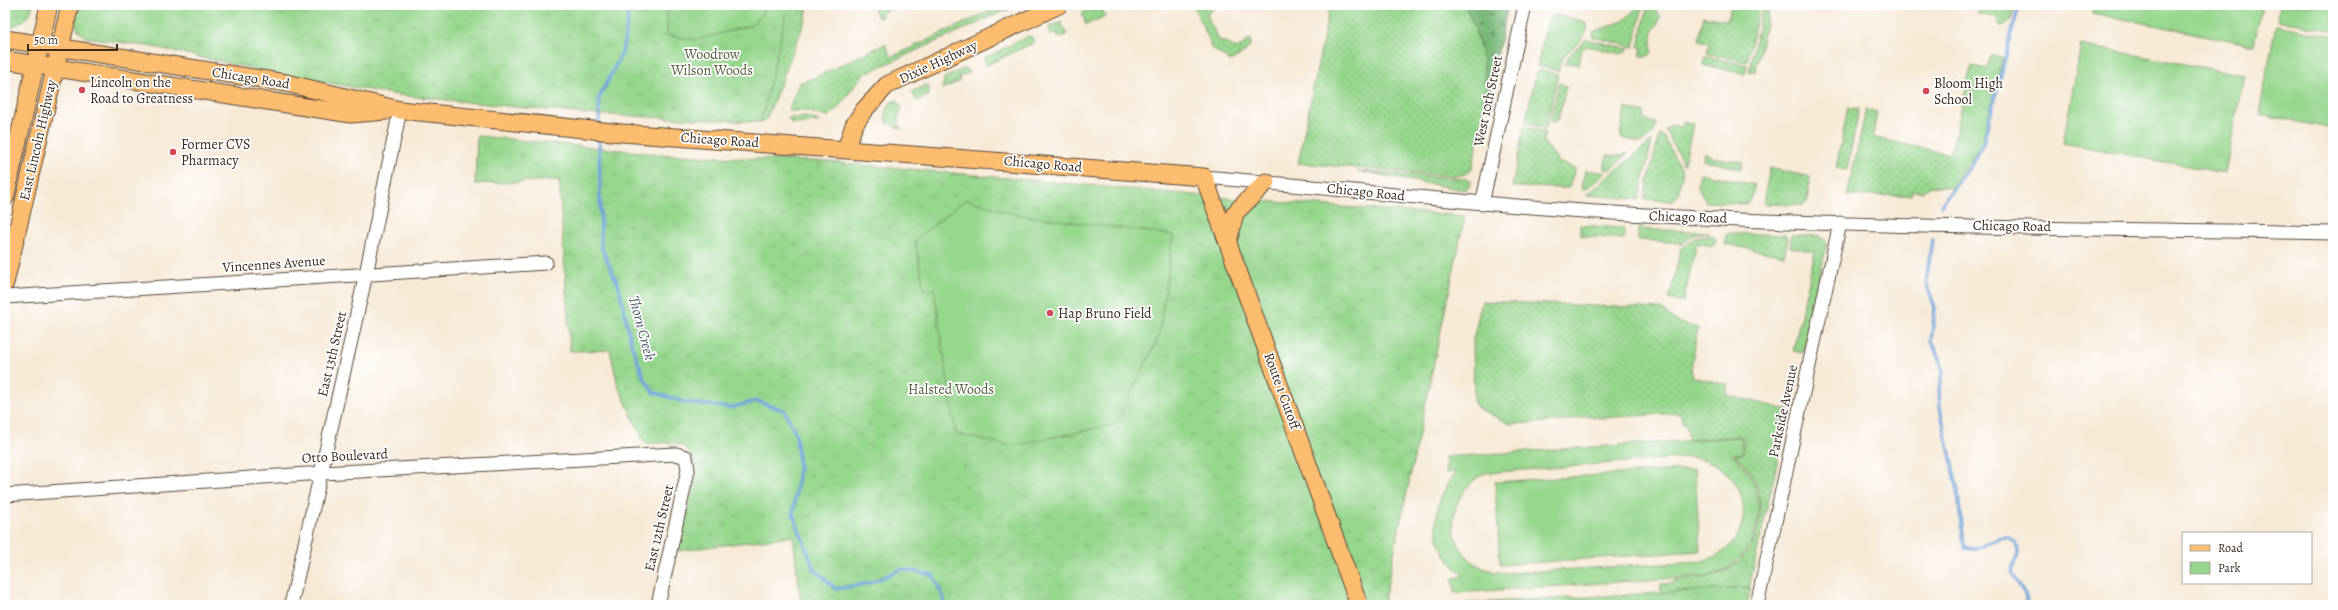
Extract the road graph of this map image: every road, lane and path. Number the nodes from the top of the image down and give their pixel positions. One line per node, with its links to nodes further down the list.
1 (49, 5): 6 (main road, East Lincoln Highway)
2 (70, 5): 7 (main road, East Lincoln Highway)
3 (1059, 5): 12 (main road, Dixie Highway)
4 (1525, 5): 16 (street, West 10th Street)
5 (5, 39): 6 (main road, Chicago Road)
6 (40, 45): 7 (main road, Chicago Road); 9 (main road, East Lincoln Highway)
7 (60, 48): 10 (main road, East Lincoln Highway); 11 (main road, Chicago Road)
8 (5, 60): 9 (main road, Chicago Road)
9 (35, 64): 10 (main road, Chicago Road); 15 (main road, East Lincoln Highway)
10 (55, 67): 11 (main road, Chicago Road); 22 (main road, East Lincoln Highway)
11 (400, 110): 12 (main road, Chicago Road); 21 (street, East 13th Street)
12 (846, 149): 13 (main road, Chicago Road)
13 (1204, 177): 14 (street, Chicago Road); 19 (main road, Route 1 Cutoff)
14 (1266, 182): 16 (street, Chicago Road); 19 (main road)
15 (5, 198)
16 (1482, 204): 17 (street, Chicago Road)
17 (1840, 223): 18 (street, Chicago Road); 30 (street, Parkside Avenue)
18 (2333, 233)
19 (1228, 242): 29 (main road, Route 1 Cutoff)
20 (546, 263): 21 (street, Vincennes Avenue)
21 (366, 274): 23 (street, Vincennes Avenue); 25 (street, East 13th Street)
22 (5, 283)
23 (5, 297)
24 (686, 457): 25 (street, Otto Boulevard); 28 (street, East 12th Street)
25 (322, 473): 26 (street, Otto Boulevard); 27 (street, East 13th Street)
26 (5, 495)
27 (291, 605)
28 (658, 605)
29 (1359, 605)
30 (1757, 605)

